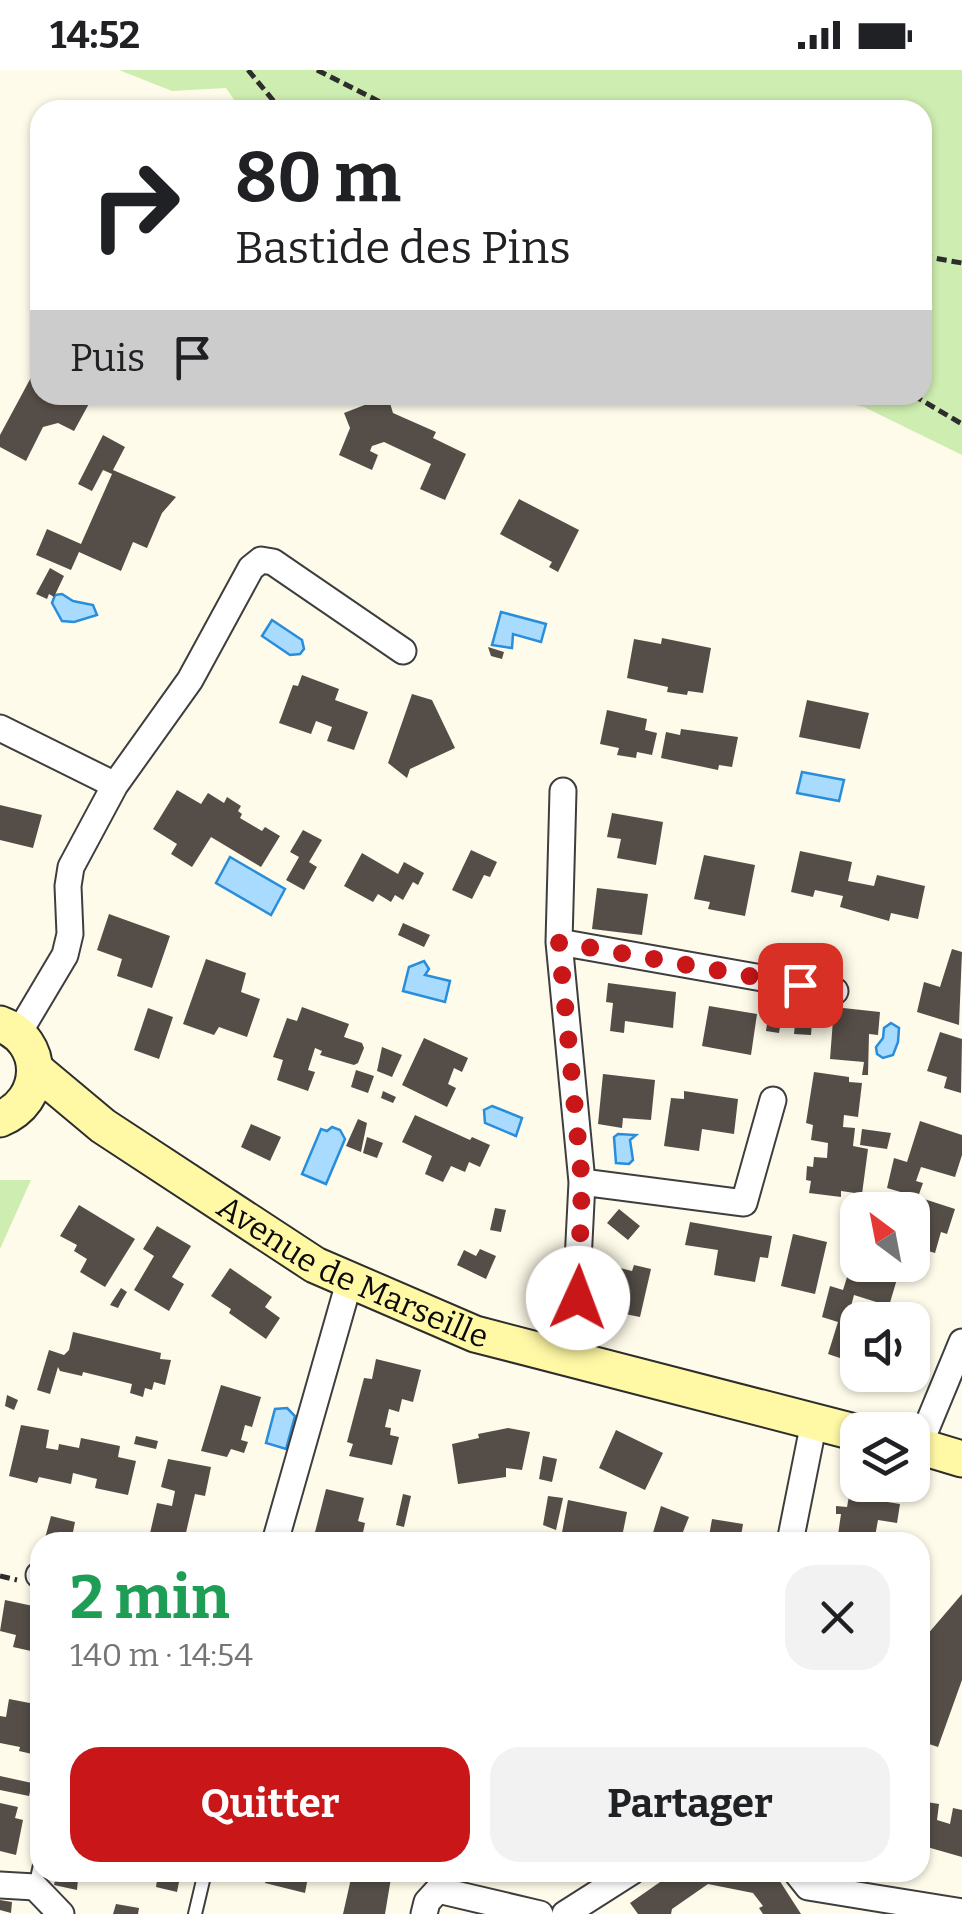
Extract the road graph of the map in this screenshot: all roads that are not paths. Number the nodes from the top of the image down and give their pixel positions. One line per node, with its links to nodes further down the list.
1 (403, 651): 3 (street)
2 (0, 728): 3 (street)
3 (115, 785): 7 (street)
4 (562, 791): 5 (street)
5 (559, 942): 6 (street); 12 (street)
6 (835, 991)
7 (9, 1029): 8 (street)
8 (36, 1070): 10 (street); 11 (street, Avenue de Marseille)
9 (773, 1100): 12 (street)
10 (10, 1114): 11 (street, Avenue de Marseille)
11 (102, 1126): 13 (street, Avenue de Marseille)
12 (582, 1182): 15 (street)
13 (350, 1279): 15 (street, Avenue de Marseille); 21 (street)
14 (962, 1342): 16 (street)
15 (573, 1361): 17 (street, Avenue de Marseille)
16 (930, 1414)
17 (814, 1422): 18 (street, Avenue de Marseille); 22 (street)
18 (840, 1428)
19 (930, 1449): 20 (street)
20 (962, 1458)
21 (278, 1532)
22 (792, 1532)
23 (30, 1878): 28 (street)
24 (42, 1882): 31 (street)
25 (202, 1882): 32 (lane)
26 (615, 1882): 35 (street)
27 (804, 1882): 29 (street)
28 (0, 1884)
29 (874, 1906): 30 (street)
30 (962, 1912)
31 (61, 1914)
32 (196, 1914)
33 (424, 1914): 34 (street)
34 (540, 1914)
35 (565, 1914)

